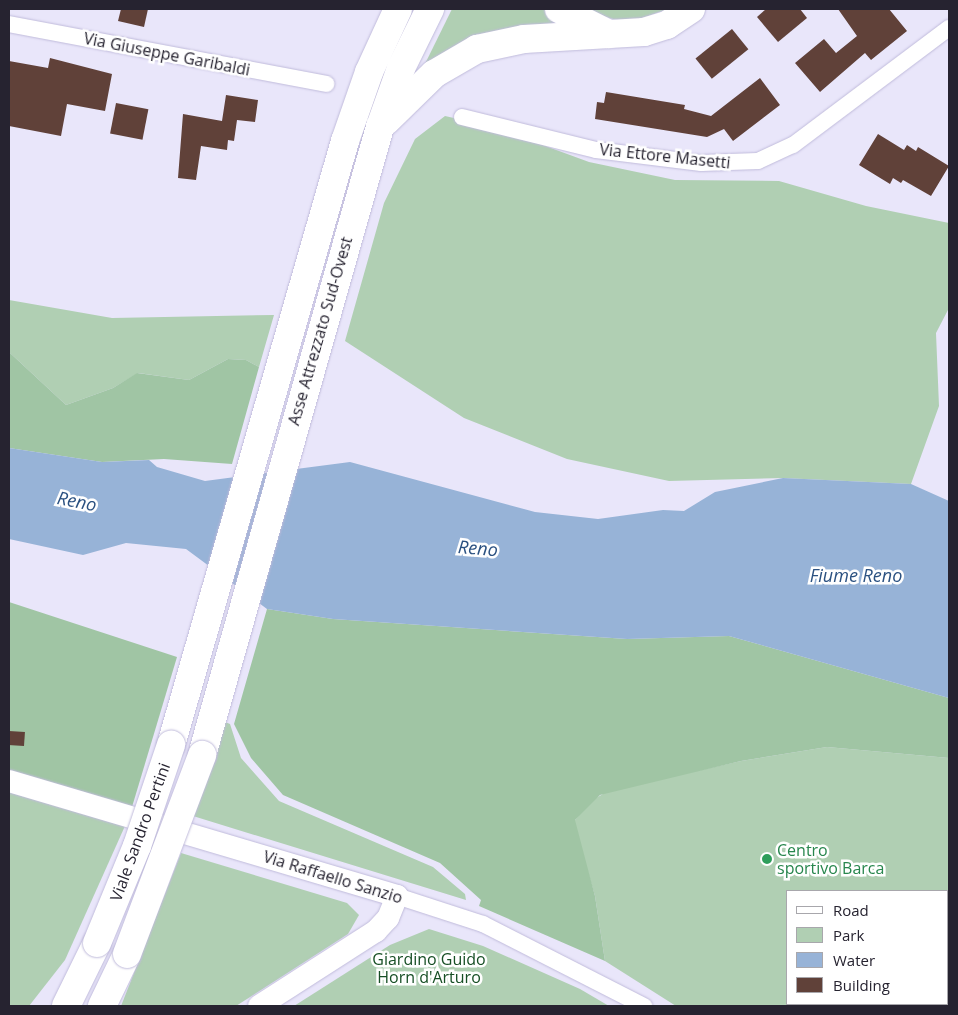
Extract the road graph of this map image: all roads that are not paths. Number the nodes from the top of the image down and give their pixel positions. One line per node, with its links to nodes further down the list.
1 (430, 9): 10 (highway, Asse Attrezzato Sud-Ovest)
2 (559, 9): 7 (highway)
3 (691, 9): 7 (highway)
4 (396, 11): 11 (highway, Asse Attrezzato Sud-Ovest)
5 (9, 24): 8 (street, Via Giuseppe Garibaldi)
6 (949, 28): 9 (street, Via Ettore Masetti)
7 (609, 34): 10 (highway)
8 (326, 84)
9 (462, 118)
10 (380, 127): 12 (highway, Asse Attrezzato Sud-Ovest)
11 (199, 652): 15 (highway, Viale Sandro Pertini, bridge)
12 (231, 660): 18 (highway, Viale Sandro Pertini, bridge)
13 (9, 781): 14 (street, Via Raffaello Sanzio)
14 (397, 896): 19 (street); 20 (street, Via Raffaello Sanzio)
15 (91, 953): 16 (highway); 17 (highway, Viale Sandro Pertini)
16 (55, 1006)
17 (66, 1006)
18 (102, 1006)
19 (259, 1006)
20 (644, 1006)

